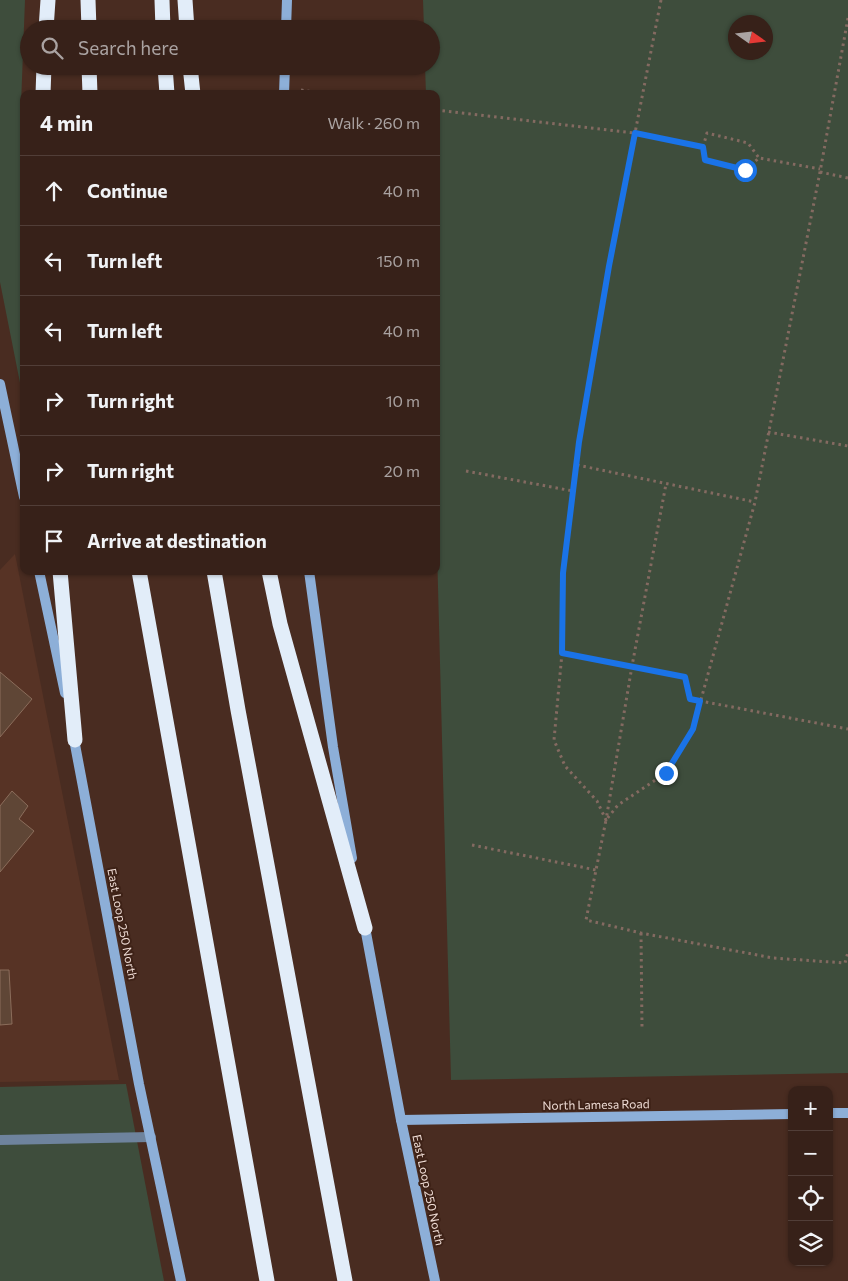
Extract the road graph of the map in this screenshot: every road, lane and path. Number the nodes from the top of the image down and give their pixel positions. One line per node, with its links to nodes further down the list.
1 (48, 0): 8 (highway)
2 (88, 0): 9 (highway)
3 (162, 0): 10 (highway)
4 (185, 0): 11 (highway)
5 (287, 0): 12 (main road)
6 (660, 0): 24 (path)
7 (848, 18): 27 (path)
8 (47, 20)
9 (89, 20)
10 (163, 20)
11 (186, 20)
12 (286, 20)
13 (44, 75): 18 (highway)
14 (89, 75): 19 (highway)
15 (166, 75): 20 (highway)
16 (191, 75): 21 (highway)
17 (285, 75): 22 (main road)
18 (43, 90)
19 (90, 90)
20 (167, 90)
21 (193, 90)
22 (284, 90)
23 (440, 110): 24 (path)
24 (635, 133): 25 (path); 33 (path)
25 (703, 147): 26 (path); 26 (path)
26 (759, 158): 27 (path)
27 (820, 171): 28 (path); 31 (path)
28 (848, 178)
29 (0, 384): 30 (main road)
30 (3, 415): 35 (main road)
31 (768, 432): 32 (path); 38 (path)
32 (848, 446)
33 (576, 465): 36 (path); 37 (path)
34 (466, 471): 37 (path)
35 (20, 481)
36 (666, 484): 38 (path); 46 (path)
37 (573, 491): 45 (path)
38 (755, 502): 47 (path)
39 (40, 575): 49 (main road, East Loop 250 North)
40 (60, 575): 49 (highway)
41 (140, 575): 64 (highway)
42 (215, 575): 65 (highway)
43 (269, 575): 53 (highway)
44 (310, 575): 53 (main road, East Loop 250 North)
45 (562, 653): 46 (path); 50 (path)
46 (632, 666): 47 (path); 50 (path)
47 (700, 701): 48 (path); 50 (path)
48 (848, 729)
49 (75, 740): 61 (main road, East Loop 250 North)
50 (606, 820): 52 (path)
51 (472, 845): 52 (path)
52 (596, 870): 54 (path)
53 (365, 928): 60 (main road, East Loop 250 North)
54 (641, 933): 55 (path); 56 (path)
55 (848, 952)
56 (642, 1027)
57 (833, 1113): 58 (main road)
58 (848, 1113)
59 (788, 1114): 60 (main road, North Lamesa Road)
60 (401, 1120): 66 (main road, East Loop 250 North)
61 (151, 1137): 62 (lane); 63 (main road, East Loop 250 North)
62 (0, 1140)
63 (182, 1281)
64 (268, 1281)
65 (345, 1281)
66 (435, 1281)

